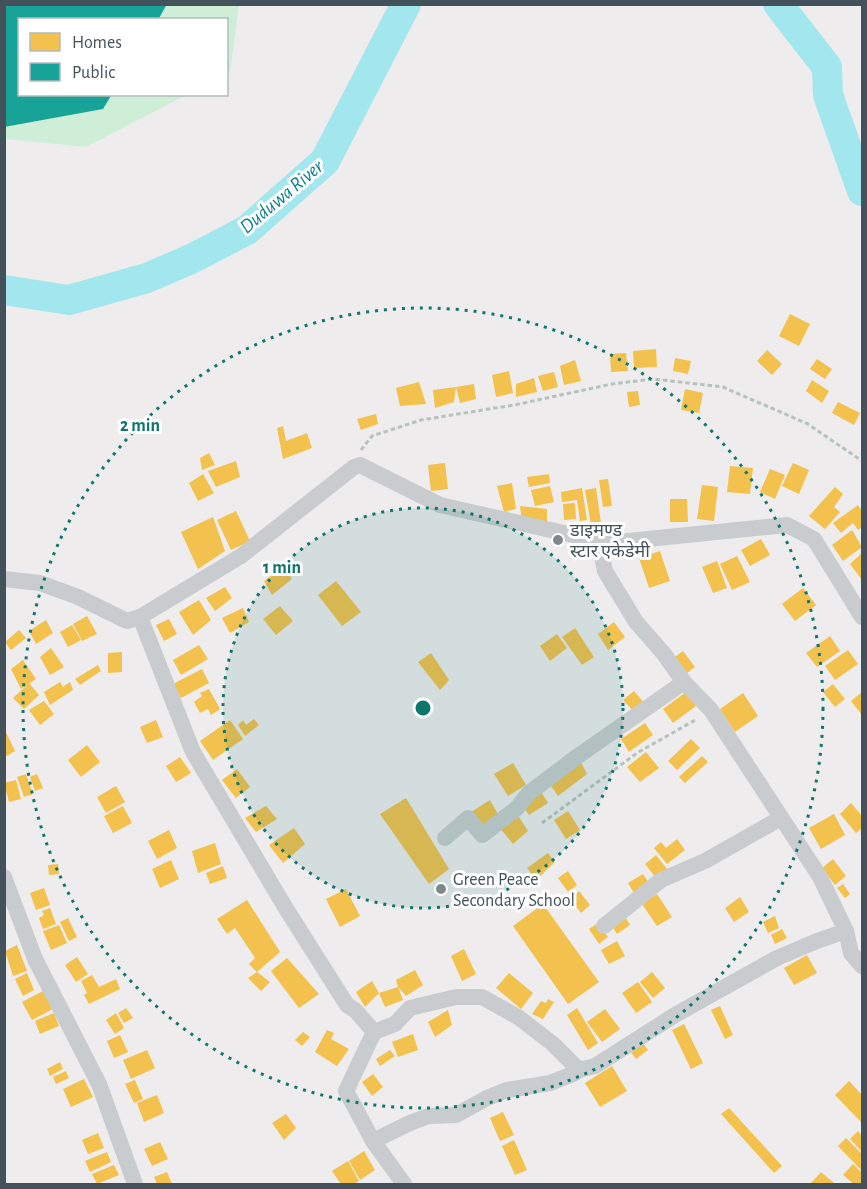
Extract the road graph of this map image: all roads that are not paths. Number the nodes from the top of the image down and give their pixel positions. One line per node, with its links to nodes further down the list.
1 (599, 541): 3 (street); 4 (street); 5 (street)
2 (4, 579): 4 (street)
3 (862, 616)
4 (140, 617): 12 (street)
5 (684, 682): 6 (street); 7 (street)
6 (781, 818): 9 (street); 10 (street)
7 (445, 838)
8 (4, 877): 15 (street)
9 (604, 926)
10 (846, 931): 11 (street); 13 (street)
11 (862, 966)
12 (374, 1032): 13 (street); 14 (street)
13 (579, 1070): 14 (street)
14 (373, 1141): 16 (street)
15 (135, 1185)
16 (404, 1185)

